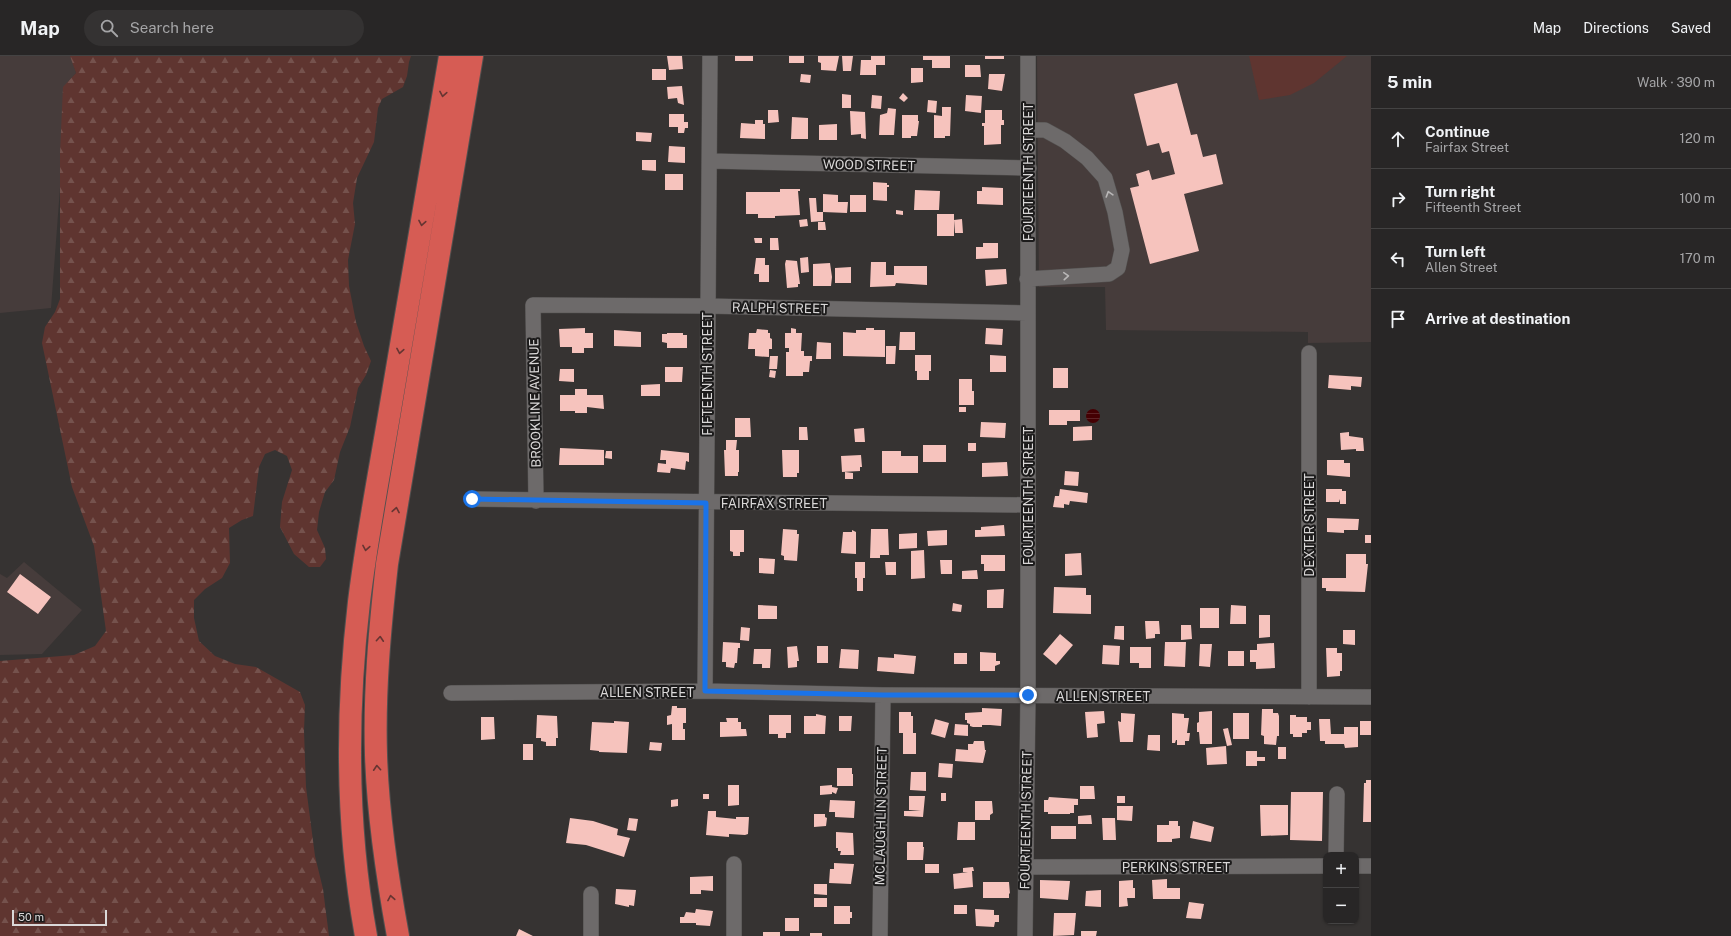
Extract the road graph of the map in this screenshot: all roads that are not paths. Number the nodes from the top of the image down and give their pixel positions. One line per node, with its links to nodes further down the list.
1 (450, 56): 31 (highway, one-way to 31)
2 (472, 56): 32 (highway, one-way to 2)
3 (710, 56): 6 (street, FIFTEENTH STREET)
4 (1028, 56): 5 (street, FOURTEENTH STREET)
5 (1029, 130): 7 (street, FOURTEENTH STREET); 8 (street, one-way to 5)
6 (710, 161): 7 (street, WOOD STREET); 10 (street, FIFTEENTH STREET)
7 (1029, 168): 8 (street, FOURTEENTH STREET)
8 (1027, 280): 11 (street, FOURTEENTH STREET)
9 (533, 305): 10 (street, RALPH STREET); 14 (street, BROOKLINE AVENUE)
10 (707, 306): 11 (street, RALPH STREET); 15 (street, FIFTEENTH STREET)
11 (1027, 313): 16 (street, FOURTEENTH STREET)
12 (1309, 353): 21 (street, DEXTER STREET)
13 (472, 499): 14 (street, FAIRFAX STREET)
14 (536, 501): 15 (street, FAIRFAX STREET)
15 (706, 503): 16 (street, FAIRFAX STREET); 17 (street, FIFTEENTH STREET)
16 (1028, 505): 20 (street, FOURTEENTH STREET)
17 (705, 691): 18 (street, ALLEN STREET); 19 (street, ALLEN STREET)
18 (451, 693)
19 (883, 695): 20 (street, ALLEN STREET); 35 (street, MCLAUGHLIN STREET)
20 (1028, 695): 21 (street, ALLEN STREET); 29 (street, FOURTEENTH STREET)
21 (1309, 697): 22 (street, ALLEN STREET)
22 (1371, 697)
23 (1337, 794): 24 (street)
24 (1336, 852)
25 (734, 864): 34 (street)
26 (1323, 866): 29 (street, PERKINS STREET)
27 (1359, 866): 28 (street)
28 (1371, 866)
29 (1026, 867): 36 (street, FOURTEENTH STREET)
30 (591, 894): 33 (street)
31 (366, 936)
32 (398, 936)
33 (591, 936)
34 (734, 936)
35 (880, 936)
36 (1025, 936)

